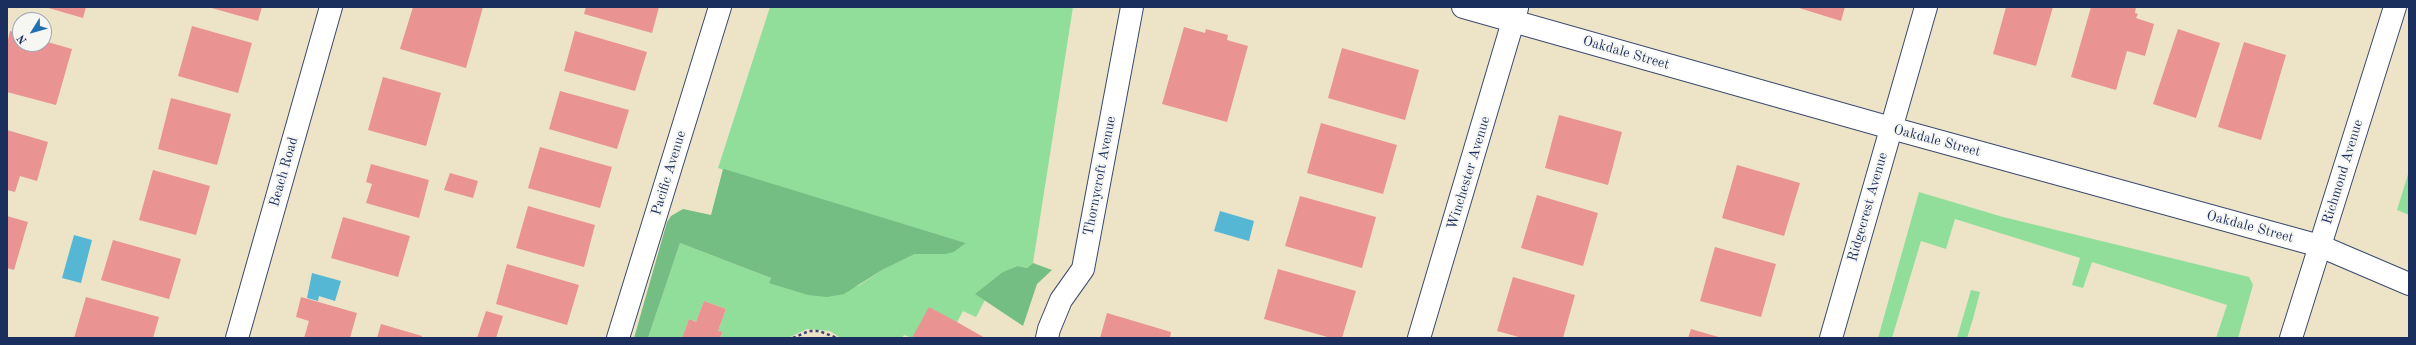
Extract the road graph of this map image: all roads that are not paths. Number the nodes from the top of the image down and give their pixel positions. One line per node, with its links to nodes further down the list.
1 (331, 7): 11 (street, Beach Road)
2 (720, 7): 12 (street, Pacific Avenue)
3 (1132, 7): 13 (street, Thornycroft Avenue)
4 (1463, 7): 7 (street, Oakdale Street)
5 (1926, 7): 8 (street, Ridgecrest Avenue)
6 (2396, 7): 9 (street, Richmond Avenue)
7 (1516, 14): 8 (street, Oakdale Street); 14 (street, Winchester Avenue)
8 (1891, 128): 9 (street, Oakdale Street); 15 (street, Ridgecrest Avenue)
9 (2320, 246): 10 (street, Oakdale Street); 16 (street, Richmond Avenue)
10 (2409, 284)
11 (237, 338)
12 (618, 338)
13 (1047, 338)
14 (1419, 338)
15 (1831, 338)
16 (2291, 338)

